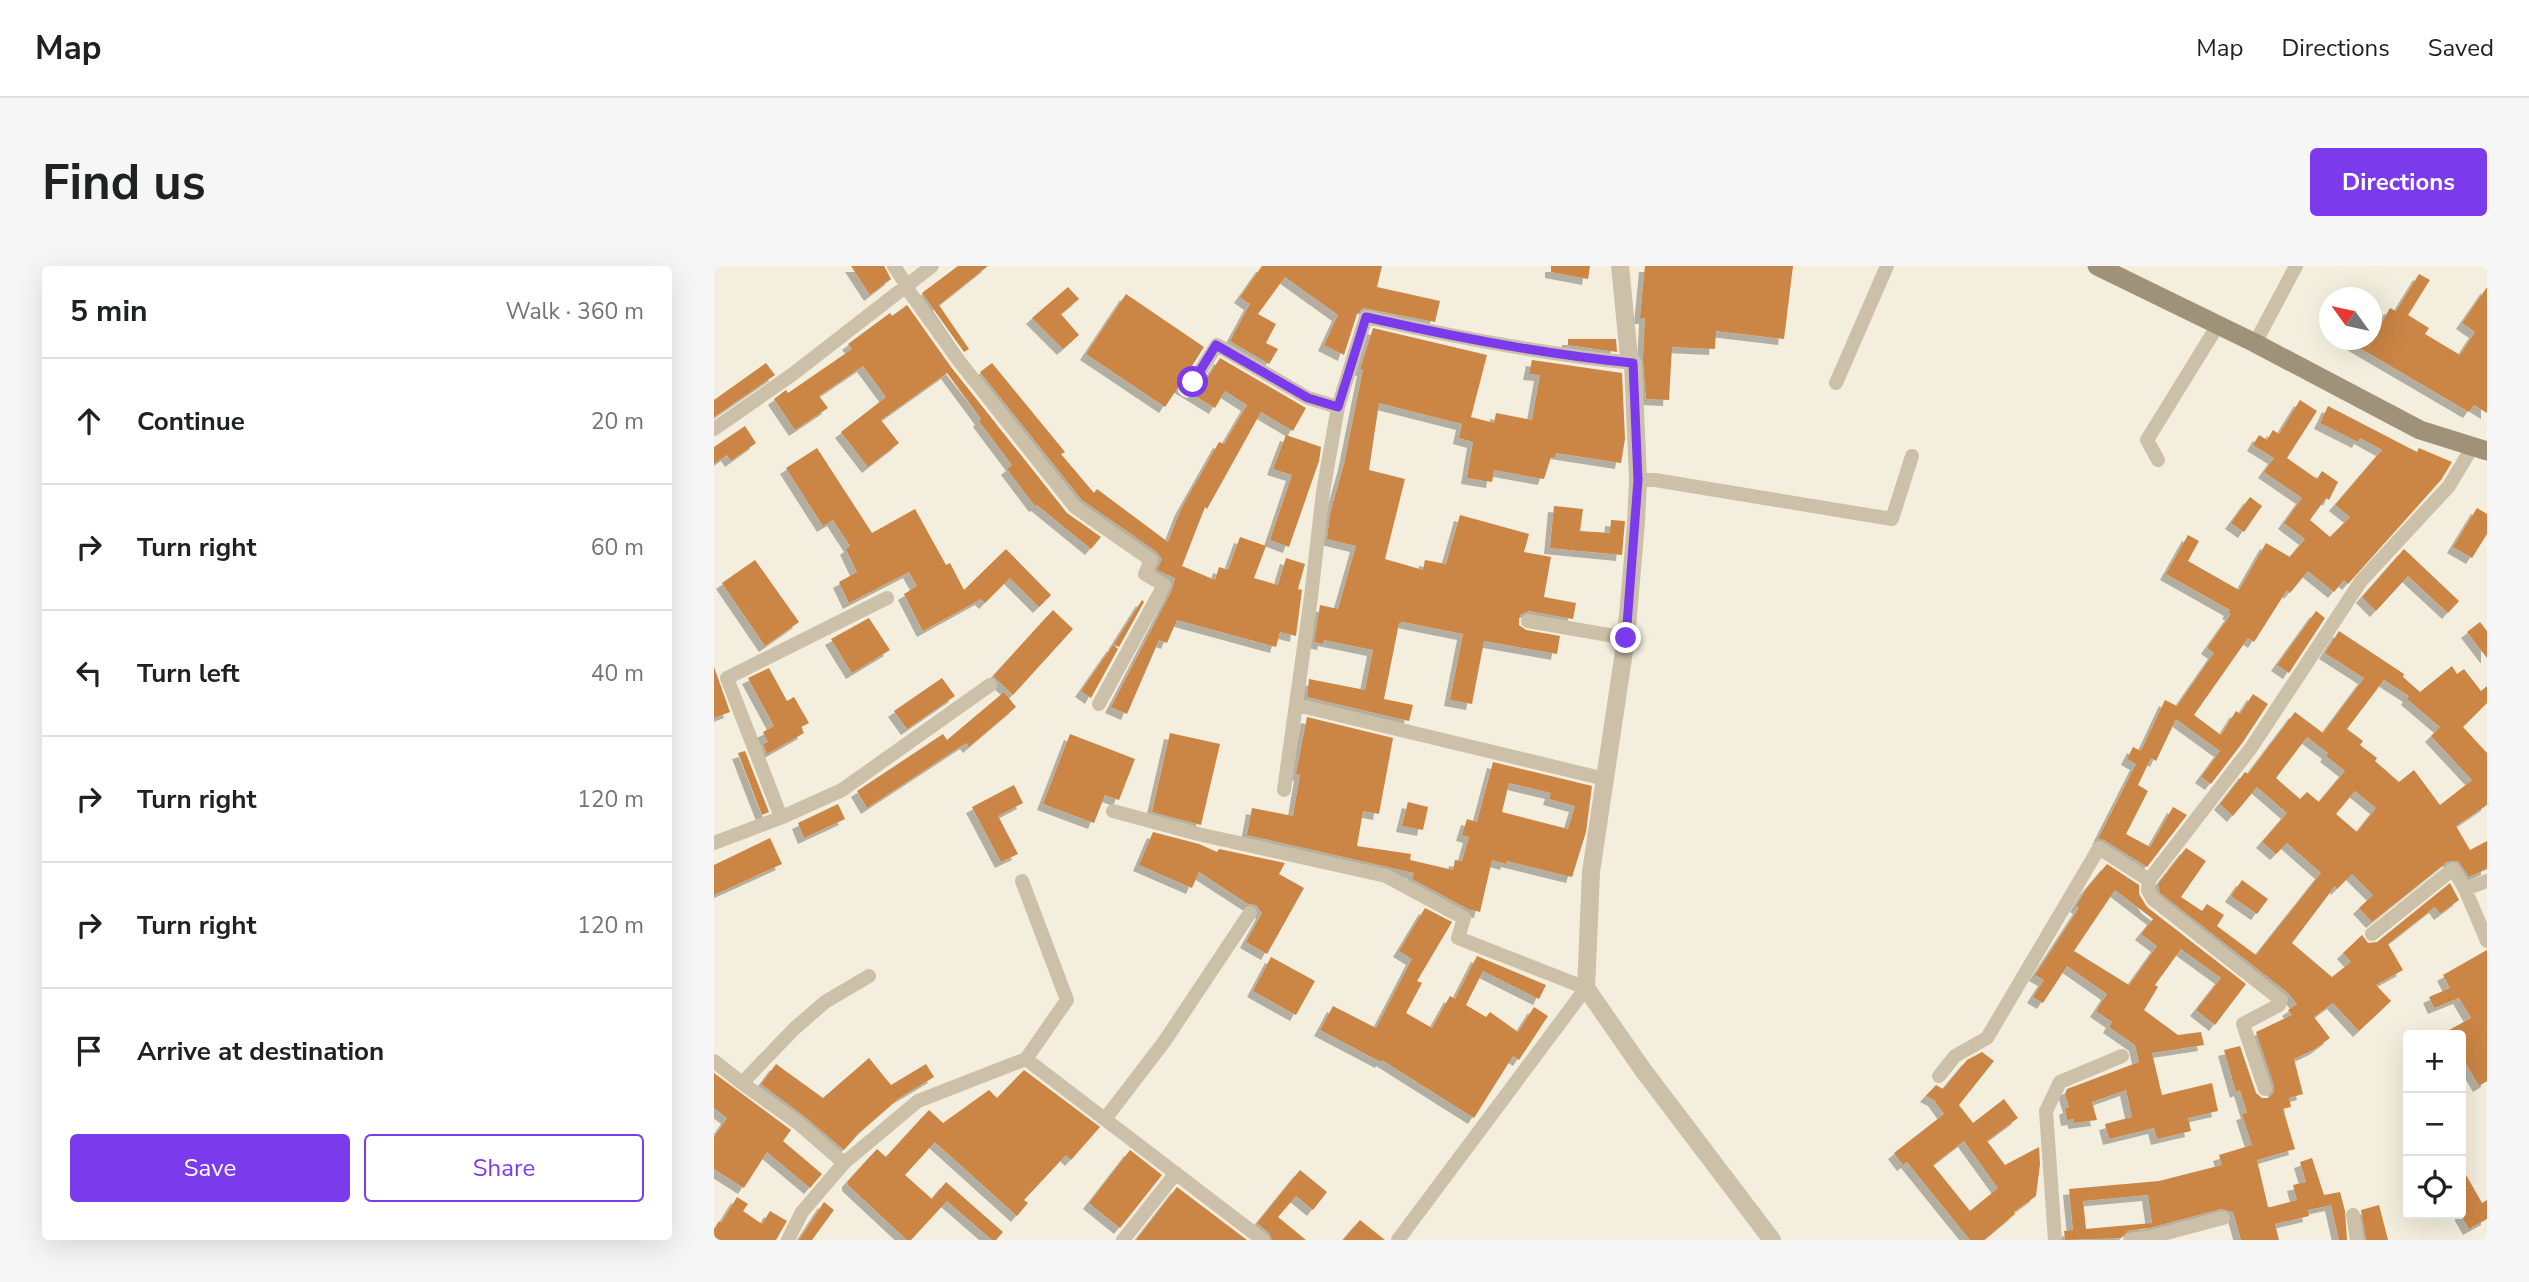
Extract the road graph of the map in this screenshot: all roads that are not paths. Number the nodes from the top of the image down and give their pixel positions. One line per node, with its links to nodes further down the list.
1 (894, 266): 7 (street)
2 (932, 266): 7 (street)
3 (1620, 266): 10 (street)
4 (1887, 266): 12 (street)
5 (2296, 266): 9 (street)
6 (2110, 268): 8 (main road)
7 (906, 286): 14 (street); 23 (street)
8 (2218, 325): 9 (main road); 17 (street)
9 (2255, 343): 15 (main road)
10 (1633, 363): 13 (street); 18 (street)
11 (1193, 382): 13 (street)
12 (1836, 383)
13 (1338, 407): 24 (street)
14 (714, 429)
15 (2480, 449): 30 (street)
16 (1912, 456): 18 (street)
17 (2158, 460)
18 (1638, 480): 21 (street)
19 (887, 598): 28 (street)
20 (1528, 621): 21 (street)
21 (1626, 638): 25 (street)
22 (990, 685): 28 (street)
23 (1099, 704)
24 (1297, 705): 25 (street); 26 (street)
25 (1605, 779): 38 (street)
26 (1284, 790)
27 (1113, 811): 38 (street)
28 (781, 817): 29 (street)
29 (714, 843)
30 (2149, 880): 42 (street); 44 (street)
31 (1021, 881): 40 (street)
32 (2487, 881): 33 (street)
33 (2465, 889): 35 (street); 36 (street)
34 (1250, 913): 45 (street)
35 (2372, 934)
36 (2487, 941)
37 (869, 976): 43 (street)
38 (1586, 988): 53 (street); 54 (street)
39 (2122, 1056): 55 (street)
40 (1026, 1059): 45 (street); 46 (street)
41 (714, 1061): 43 (street)
42 (1938, 1076)
43 (742, 1083): 46 (street)
44 (2265, 1089)
45 (1105, 1119): 47 (street)
46 (844, 1163): 50 (street)
47 (1176, 1173): 51 (street); 52 (street)
48 (2353, 1215): 57 (street)
49 (2223, 1217): 56 (street)
50 (788, 1240)
51 (1123, 1240)
52 (1263, 1240)
53 (1398, 1240)
54 (1772, 1240)
55 (2055, 1240)
56 (2130, 1240)
57 (2357, 1240)

